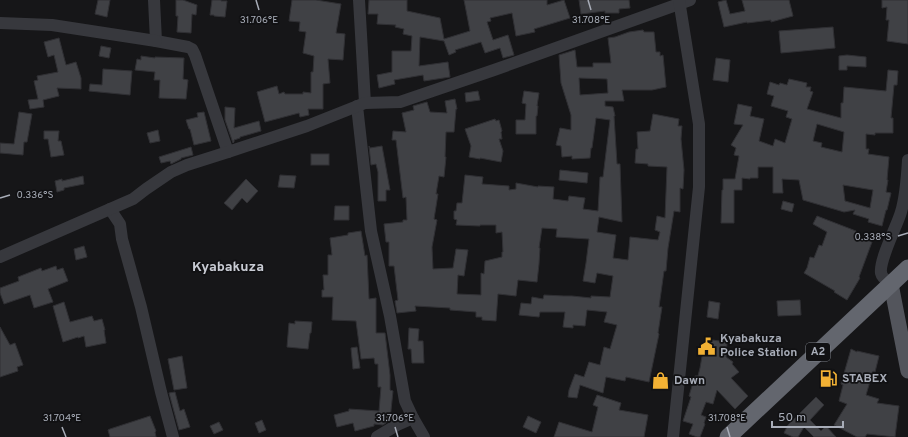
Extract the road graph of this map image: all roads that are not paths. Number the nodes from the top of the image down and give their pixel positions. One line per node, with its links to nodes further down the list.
1 (154, 0): 5 (street)
2 (359, 0): 6 (street)
3 (683, 1): 6 (street); 20 (street)
4 (0, 23): 5 (street)
5 (156, 41): 7 (street)
6 (361, 105): 7 (street); 16 (street)
7 (228, 152): 9 (street)
8 (908, 160): 14 (street)
9 (133, 198): 10 (street); 11 (street)
10 (110, 209): 11 (street); 12 (street)
11 (120, 224): 17 (street)
12 (0, 257)
13 (908, 268): 14 (highway, A2)
14 (891, 284): 15 (main road); 21 (highway, A2)
15 (908, 371)
16 (412, 418): 18 (street); 19 (street)
17 (173, 437)
18 (377, 437)
19 (424, 437)
20 (672, 437)
21 (728, 437)

